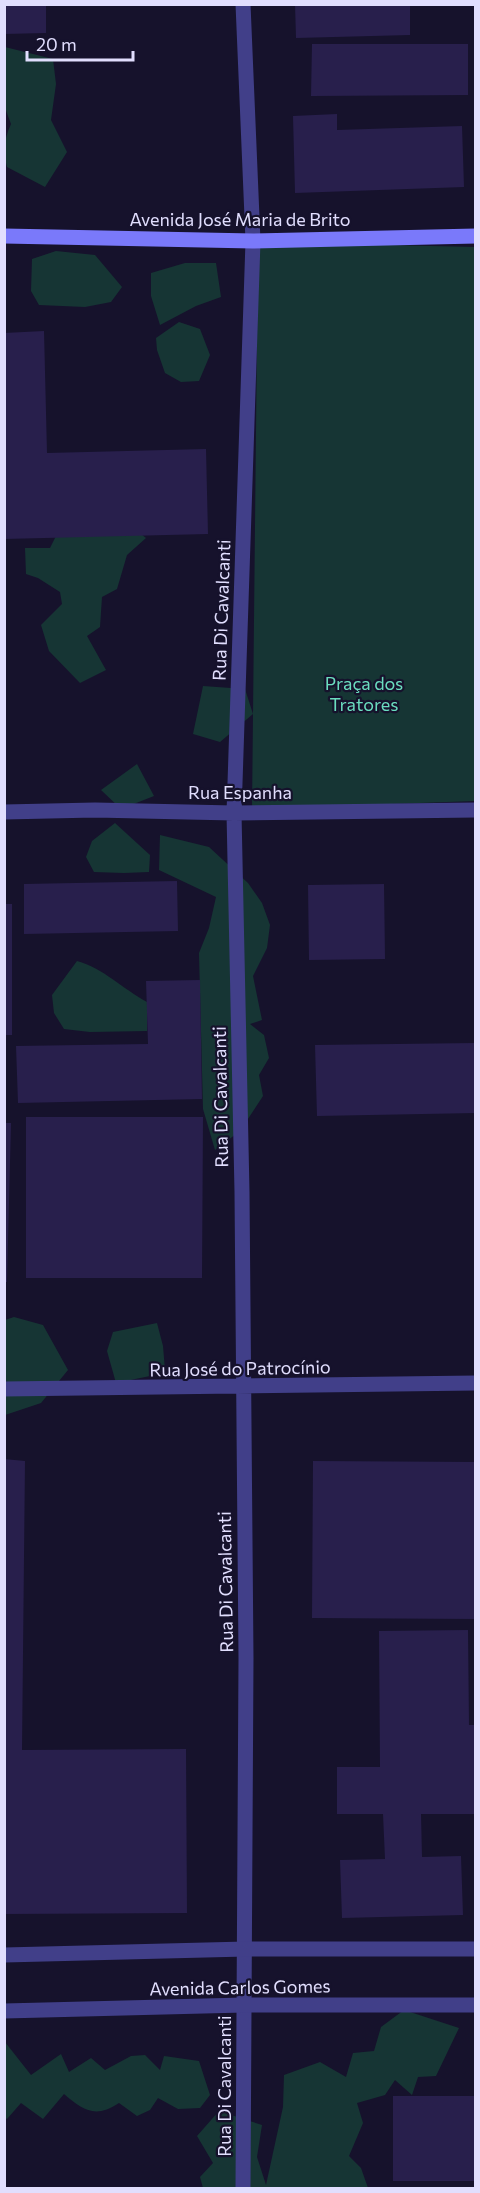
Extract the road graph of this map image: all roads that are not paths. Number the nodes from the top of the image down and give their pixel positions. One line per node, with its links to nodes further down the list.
1 (243, 4): 4 (street, Rua Di Cavalcanti)
2 (4, 236): 4 (main road, Avenida José Maria de Brito)
3 (476, 236): 4 (main road, Avenida José Maria de Brito)
4 (253, 241): 7 (street, Rua Di Cavalcanti)
5 (476, 810): 7 (street, Rua Espanha)
6 (4, 812): 7 (street, Rua Espanha)
7 (234, 813): 9 (street, Rua Di Cavalcanti)
8 (476, 1383): 9 (street, Rua José do Patrocínio)
9 (242, 1388): 10 (street, Rua José do Patrocínio); 12 (street, Rua Di Cavalcanti)
10 (4, 1389)
11 (476, 1948): 12 (street, Avenida Carlos Gomes)
12 (246, 1949): 13 (street, Avenida Carlos Gomes); 14 (street, Rua Di Cavalcanti)
13 (4, 1955)
14 (244, 2005): 15 (street, Avenida Carlos Gomes); 16 (street, Avenida Carlos Gomes); 17 (street, Rua Di Cavalcanti)
15 (476, 2006)
16 (4, 2011)
17 (243, 2188)

